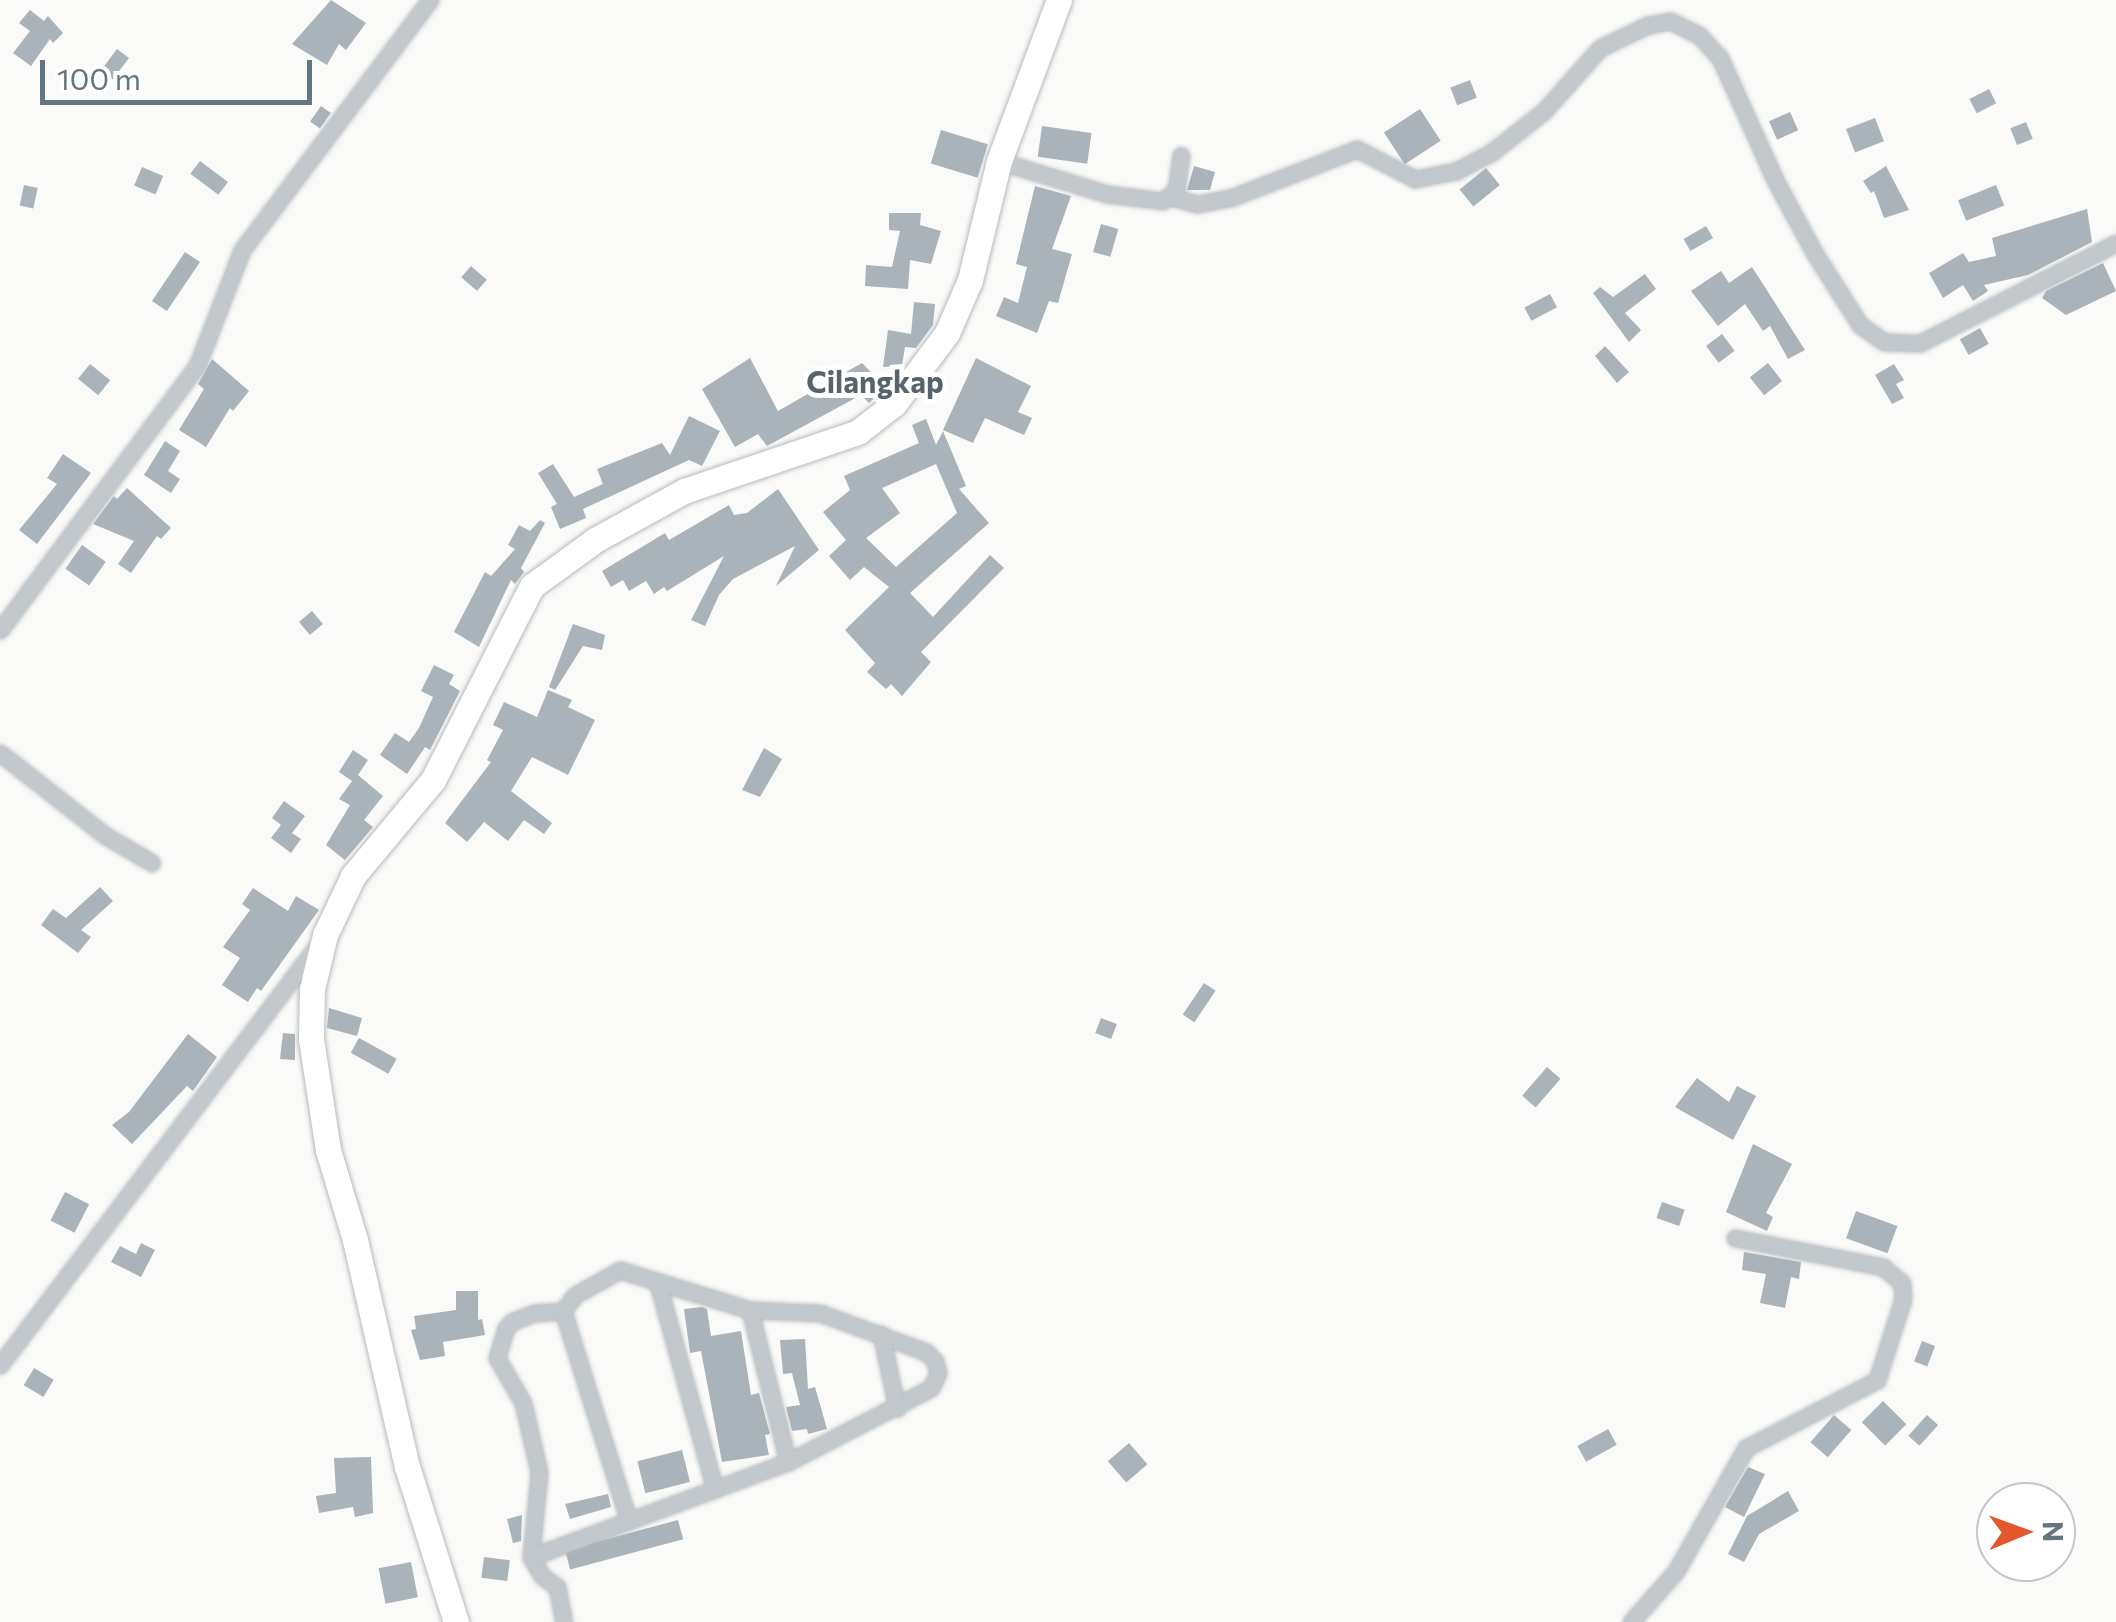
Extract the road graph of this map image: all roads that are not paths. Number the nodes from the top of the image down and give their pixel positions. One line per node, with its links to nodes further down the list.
1 (430, 0): 7 (street)
2 (1058, 0): 4 (main road)
3 (1181, 155): 5 (street)
4 (999, 162): 5 (street); 10 (main road)
5 (1171, 197): 6 (street)
6 (2116, 243)
7 (0, 630)
8 (0, 754): 9 (street)
9 (152, 863)
10 (325, 935): 16 (street); 22 (main road)
11 (1735, 1238): 24 (street)
12 (658, 1284): 13 (street); 14 (street); 19 (street)
13 (563, 1310): 20 (street); 21 (street)
14 (750, 1310): 15 (street); 18 (street)
15 (882, 1334): 17 (street); 17 (street)
16 (0, 1365)
17 (897, 1408): 18 (street)
18 (788, 1462): 19 (street)
19 (716, 1489): 20 (street)
20 (628, 1518): 21 (street)
21 (530, 1556): 23 (street)
22 (456, 1622)
23 (564, 1622)
24 (1631, 1622)

